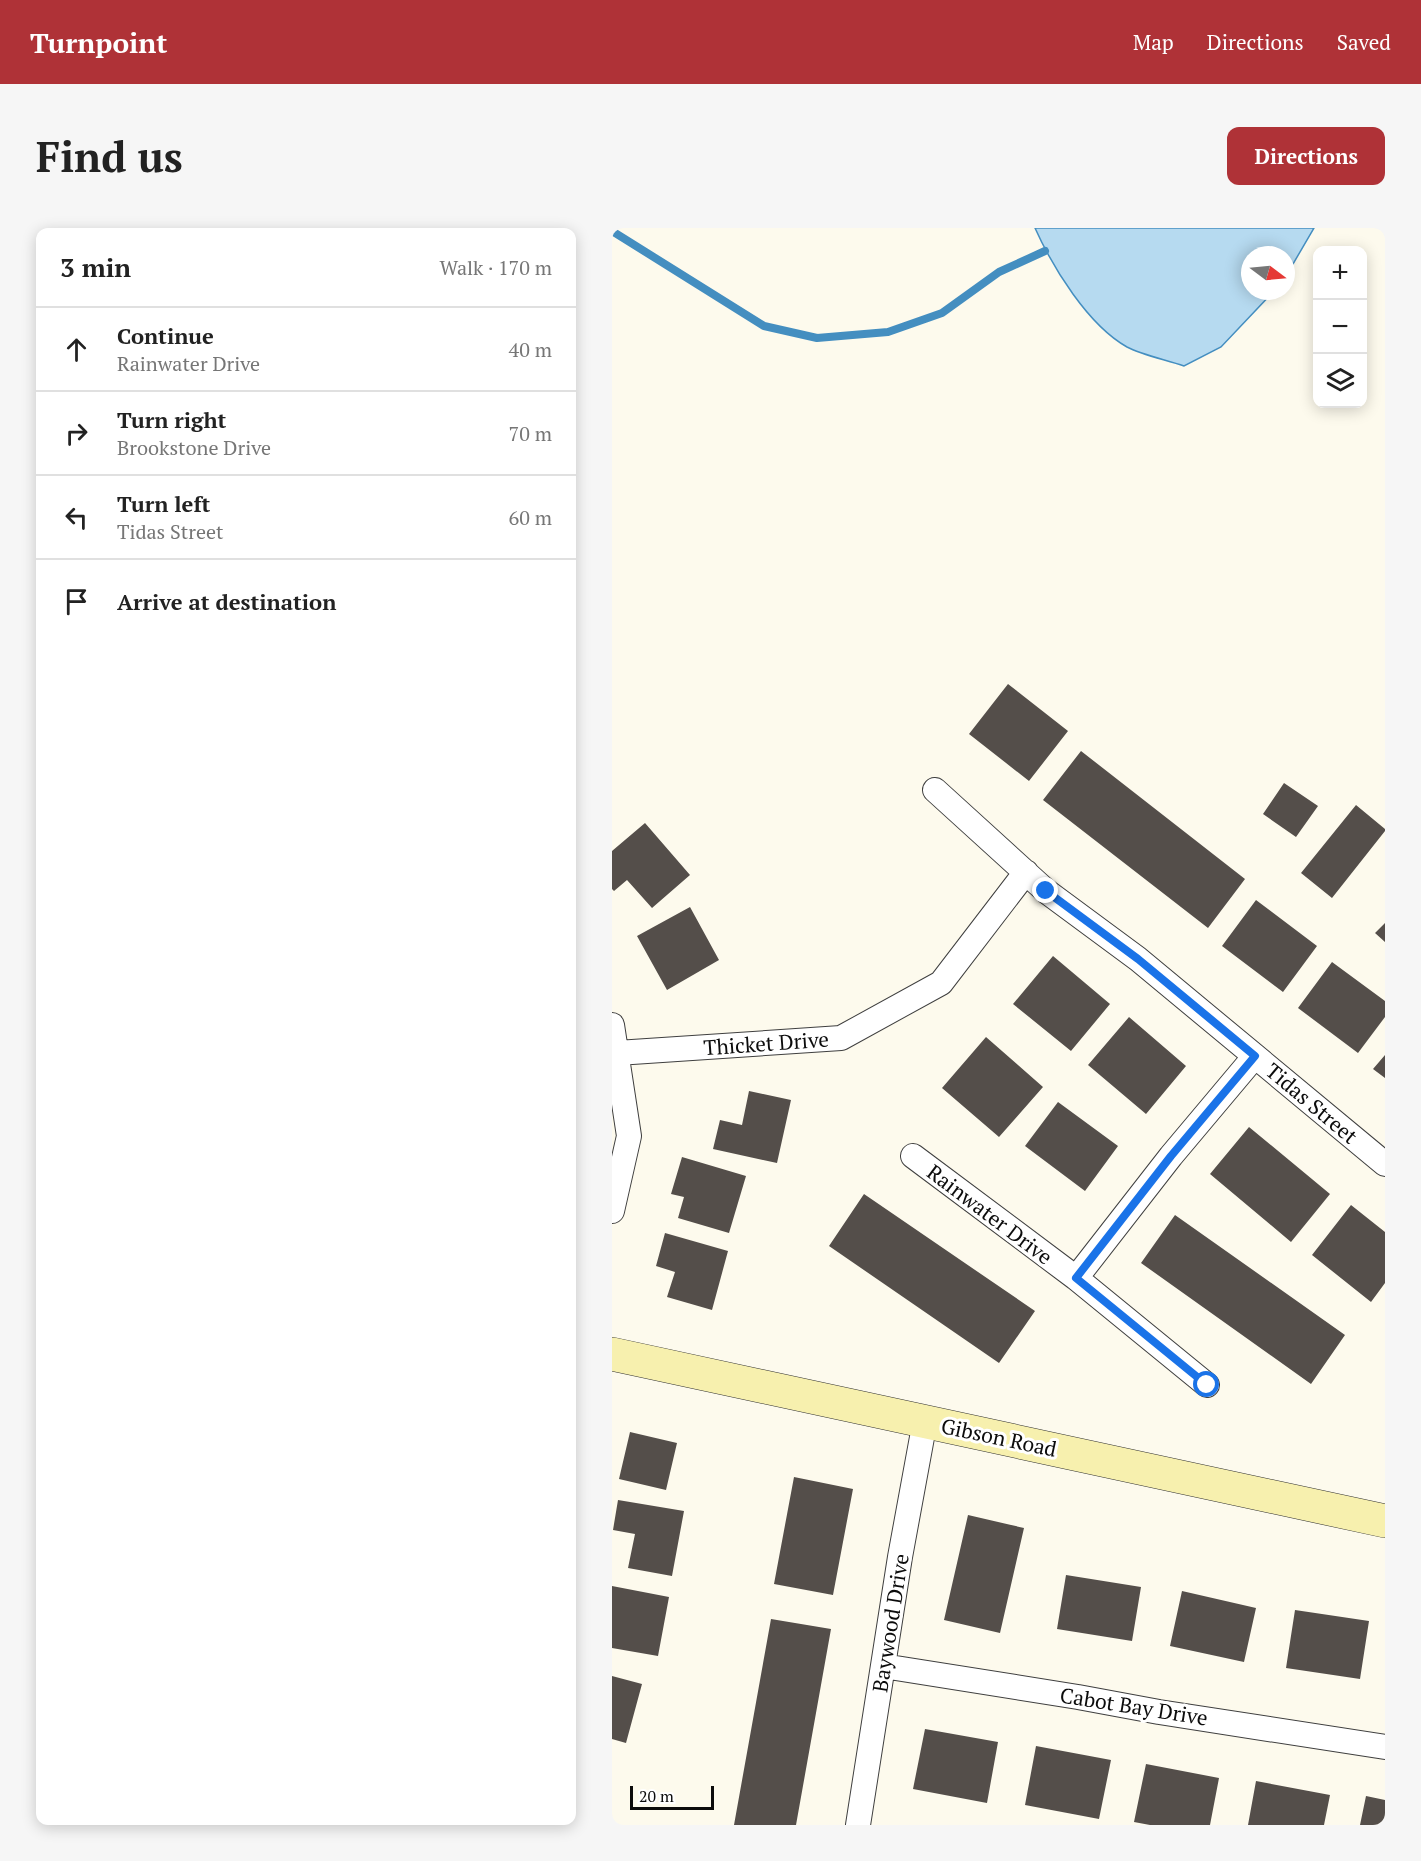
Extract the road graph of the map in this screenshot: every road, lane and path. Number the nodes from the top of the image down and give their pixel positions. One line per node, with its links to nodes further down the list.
1 (935, 790): 2 (street, Tidas Street)
2 (1026, 872): 4 (street, Thicket Drive); 5 (street, Tidas Street)
3 (612, 1025): 4 (street)
4 (617, 1053): 8 (street)
5 (1255, 1056): 7 (street, Tidas Street); 9 (street)
6 (913, 1156): 9 (street, Rainwater Drive)
7 (1385, 1164)
8 (612, 1211)
9 (1076, 1278): 11 (street, Rainwater Drive)
10 (612, 1354): 12 (street, Gibson Road)
11 (1207, 1385)
12 (925, 1421): 13 (street, Gibson Road); 14 (street, Baywood Drive)
13 (1385, 1521)
14 (883, 1666): 15 (street, Cabot Bay Drive); 16 (street, Baywood Drive)
15 (1385, 1747)
16 (858, 1825)

